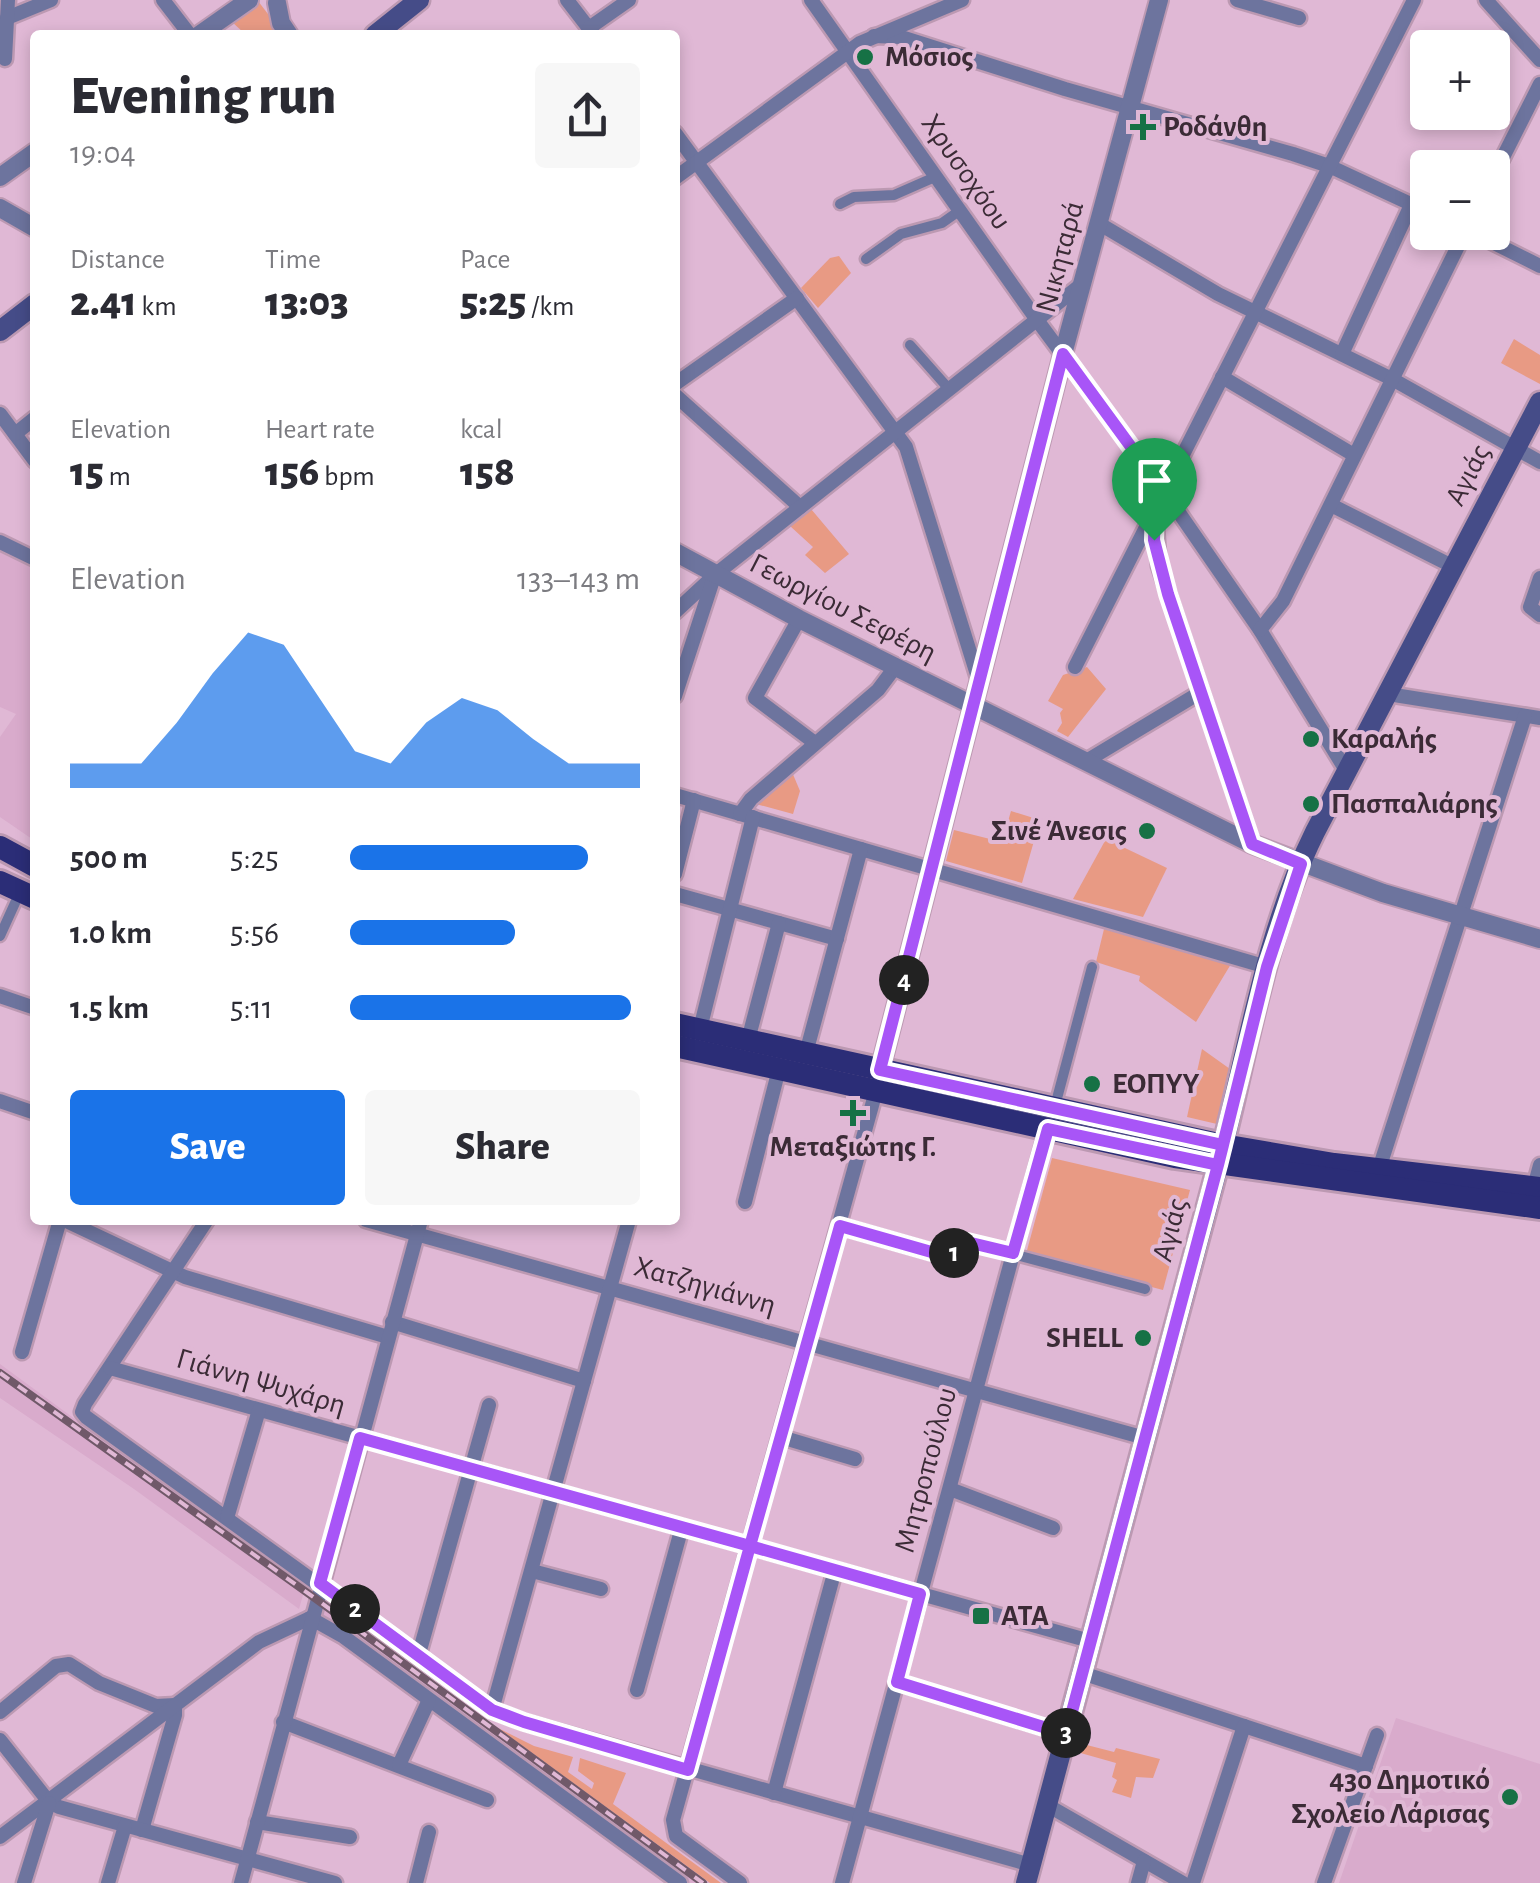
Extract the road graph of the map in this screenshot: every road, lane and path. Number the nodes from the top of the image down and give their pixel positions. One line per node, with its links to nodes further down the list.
1 (8, 0): 15 (street)
2 (51, 0): 15 (street)
3 (163, 0): 17 (street)
4 (249, 0): 18 (street)
5 (419, 0): 20 (main road)
6 (567, 0): 21 (street)
7 (629, 0): 22 (street)
8 (811, 0): 24 (street, Χρυσοχόου)
9 (962, 0): 23 (street)
10 (1158, 0): 28 (street, Νικηταρά)
11 (1237, 0): 16 (street)
12 (1414, 0): 33 (street)
13 (1486, 0): 26 (street)
14 (278, 1): 19 (street)
15 (7, 18): 25 (street)
16 (1299, 18)
17 (186, 30)
18 (206, 30)
19 (286, 30)
20 (388, 30)
21 (591, 30)
22 (593, 30)
23 (874, 36): 24 (street); 28 (street)
24 (846, 52): 32 (street); 36 (street, Χρυσοχόου)
25 (5, 59)
26 (1540, 60)
27 (1540, 84): 30 (street)
28 (1130, 107): 33 (street); 42 (street, Νικηταρά)
29 (680, 139): 32 (street)
30 (1507, 150)
31 (30, 155): 35 (street)
32 (698, 162): 34 (street); 49 (street)
33 (1329, 166): 37 (street); 51 (street)
34 (680, 175)
35 (0, 176)
36 (935, 177): 38 (street); 41 (street, Χρυσοχόου)
37 (1410, 203)
38 (840, 204)
39 (0, 208): 43 (street)
40 (1410, 208): 56 (street)
41 (959, 211): 46 (street); 52 (street, Χρυσοχόου)
42 (1098, 223): 48 (street, Νικηταρά); 51 (street)
43 (30, 225)
44 (1460, 250): 58 (street)
45 (1507, 250): 47 (street)
46 (866, 259)
47 (1540, 266)
48 (1082, 284): 52 (street); 55 (street, Νικηταρά)
49 (797, 298): 59 (street); 65 (street)
50 (30, 308): 53 (main road)
51 (1256, 311): 56 (street); 57 (street)
52 (1037, 320): 55 (street, Χρυσοχόου); 60 (street)
53 (0, 331)
54 (910, 345): 60 (street)
55 (1063, 354): 71 (street, Χρυσοχόου); 88 (street, Νικηταρά)
56 (1342, 354): 58 (street)
57 (1222, 377): 69 (street); 71 (street)
58 (1392, 379): 67 (street); 69 (street)
59 (680, 380)
60 (949, 389): 65 (street)
61 (680, 400): 73 (street)
62 (1540, 402): 67 (main road, Αγιάς)
63 (0, 414): 66 (street)
64 (30, 422): 66 (street)
65 (896, 431): 73 (street); 88 (street)
66 (14, 434): 68 (street)
67 (1515, 449): 70 (street); 78 (main road, Αγιάς)
68 (30, 455)
69 (1354, 456): 72 (street)
70 (1540, 462)
71 (1164, 492): 74 (street); 84 (street, Χρυσοχόου)
72 (1331, 505): 78 (street); 84 (street)
73 (800, 508): 79 (street)
74 (1155, 510): 86 (street); 89 (street)
75 (0, 542): 77 (street)
76 (680, 552): 79 (street, Γεωργίου Σεφέρη)
77 (30, 557)
78 (1454, 567): 90 (main road, Αγιάς)
79 (716, 574): 81 (street); 83 (street, Γεωργίου Σεφέρη); 87 (street)
80 (1540, 578): 82 (street)
81 (680, 607)
82 (1540, 614)
83 (799, 619): 85 (street, Γεωργίου Σεφέρη); 93 (street)
84 (1260, 630): 95 (street, Χρυσοχόου)
85 (896, 666): 91 (street, Γεωργίου Σεφέρη); 93 (street)
86 (1075, 667)
87 (680, 681)
88 (979, 682): 91 (street, Νικηταρά)
89 (1201, 692): 94 (street); 99 (street)
90 (1388, 694): 92 (street); 95 (main road, Αγιάς)
91 (974, 704): 94 (street, Γεωργίου Σεφέρη); 105 (street, Νικηταρά)
92 (1532, 717): 109 (street)
93 (816, 743): 98 (street)
94 (1088, 760): 99 (street, Γεωργίου Σεφέρη)
95 (1347, 772): 104 (main road, Αγιάς)
96 (680, 796): 97 (street)
97 (694, 800): 98 (street); 102 (street)
98 (746, 816): 101 (street); 108 (street)
99 (1252, 844): 104 (street, Γεωργίου Σεφέρη)
100 (0, 847): 103 (main road)
101 (862, 849): 105 (street); 112 (street)
102 (680, 855)
103 (30, 863)
104 (1301, 864): 109 (street, Γεωργίου Σεφέρη); 115 (main road, Αγιάς)
105 (934, 870): 115 (street); 124 (street, Νικηταρά)
106 (18, 890): 111 (street)
107 (680, 895): 108 (street)
108 (730, 909): 110 (street); 118 (street)
109 (1458, 916): 113 (street, Γεωργίου Σεφέρη); 129 (street)
110 (779, 923): 112 (street); 120 (street)
111 (0, 936)
112 (837, 939): 122 (street)
113 (1540, 940)
114 (1092, 967): 127 (street)
115 (1267, 967): 128 (main road, Αγιάς)
116 (0, 996): 117 (street)
117 (30, 1006)
118 (700, 1029): 119 (main road); 120 (main road)
119 (680, 1039)
120 (748, 1040): 122 (main road)
121 (680, 1043): 123 (main road)
122 (806, 1052): 124 (main road)
123 (779, 1070): 124 (main road); 131 (street)
124 (878, 1080): 127 (main road); 136 (street)
125 (0, 1101): 126 (street)
126 (30, 1111)
127 (1051, 1118): 128 (main road); 138 (street, Μητροπούλου)
128 (1220, 1155): 129 (main road); 130 (main road); 153 (main road, Αγιάς)
129 (1379, 1169): 130 (main road)
130 (1539, 1187)
131 (745, 1202)
132 (60, 1225): 145 (street)
133 (73, 1225): 140 (street)
134 (205, 1225): 140 (street)
135 (627, 1225): 141 (street)
136 (840, 1226): 139 (street); 144 (street)
137 (419, 1227): 141 (street, Χατζηγιάννη); 143 (street)
138 (1013, 1253): 139 (street); 142 (street); 148 (street, Μητροπούλου)
139 (949, 1257)
140 (172, 1272): 143 (street); 146 (street)
141 (610, 1288): 144 (street, Χατζηγιάννη); 147 (street)
142 (1145, 1289)
143 (390, 1329): 147 (street); 152 (street)
144 (808, 1344): 148 (street, Χατζηγιάννη); 151 (street)
145 (22, 1352)
146 (110, 1368): 150 (street, Γιάννη Ψυχάρη); 158 (street)
147 (584, 1380): 157 (street)
148 (977, 1390): 153 (street, Χατζηγιάννη); 156 (street, Μητροπούλου)
149 (489, 1404): 155 (street)
150 (259, 1410): 152 (street, Γιάννη Ψυχάρη); 158 (street)
151 (781, 1437): 154 (street); 161 (street)
152 (360, 1438): 155 (street, Γιάννη Ψυχάρη); 164 (street)
153 (1145, 1438): 168 (main road, Αγιάς)
154 (855, 1458)
155 (471, 1469): 157 (street, Γιάννη Ψυχάρη); 169 (street)
156 (950, 1489): 160 (street); 166 (street, Μητροπούλου)
157 (554, 1492): 159 (street, Γιάννη Ψυχάρη); 163 (street)
158 (226, 1518): 164 (street)
159 (682, 1528): 161 (street, Γιάννη Ψυχάρη); 172 (street)
160 (1054, 1528)
161 (750, 1546): 162 (street, Γιάννη Ψυχάρη); 184 (street)
162 (834, 1570): 166 (street, Γιάννη Ψυχάρη); 185 (street)
163 (532, 1571): 165 (street); 175 (street)
164 (320, 1583): 167 (street); 169 (street)
165 (601, 1590)
166 (920, 1594): 168 (street, Γιάννη Ψυχάρη); 171 (street, Μητροπούλου)
167 (310, 1618): 173 (street); 174 (street); 177 (street)
168 (1090, 1641): 170 (main road, Αγιάς)
169 (418, 1657): 175 (street)
170 (1082, 1673): 178 (street); 179 (main road, Αγιάς)
171 (897, 1682): 179 (street); 189 (street, Μητροπούλου)
172 (637, 1690)
173 (429, 1700): 182 (street); 199 (street)
174 (175, 1705): 176 (street); 187 (street); 192 (street)
175 (492, 1710): 184 (street)
176 (0, 1712)
177 (283, 1722): 182 (street); 190 (street)
178 (1244, 1726): 183 (street); 210 (street)
179 (1066, 1734): 188 (main road, Αγιάς)
180 (1376, 1735): 183 (street)
181 (0, 1740): 187 (street)
182 (399, 1765): 186 (street)
183 (1366, 1766): 211 (street)
184 (688, 1770): 185 (street); 206 (street)
185 (774, 1792): 189 (street)
186 (487, 1800)
187 (49, 1802): 191 (street); 194 (street); 200 (street)
188 (1046, 1805): 197 (street); 198 (main road, Αγιάς)
189 (860, 1816): 198 (street); 207 (street, Μητροπούλου)
190 (257, 1822): 195 (street); 196 (street)
191 (124, 1826): 192 (street); 201 (street)
192 (142, 1830): 196 (street)
193 (428, 1832): 204 (street)
194 (0, 1837)
195 (350, 1837)
196 (248, 1858): 202 (street); 203 (street)
197 (1144, 1861): 208 (street); 209 (street)
198 (1028, 1874)
199 (658, 1876): 205 (street)
200 (24, 1883)
201 (108, 1883)
202 (241, 1883)
203 (335, 1883)
204 (416, 1883)
205 (680, 1883)
206 (740, 1883)
207 (842, 1883)
208 (1138, 1883)
209 (1183, 1883)
210 (1193, 1883)
211 (1324, 1883)

